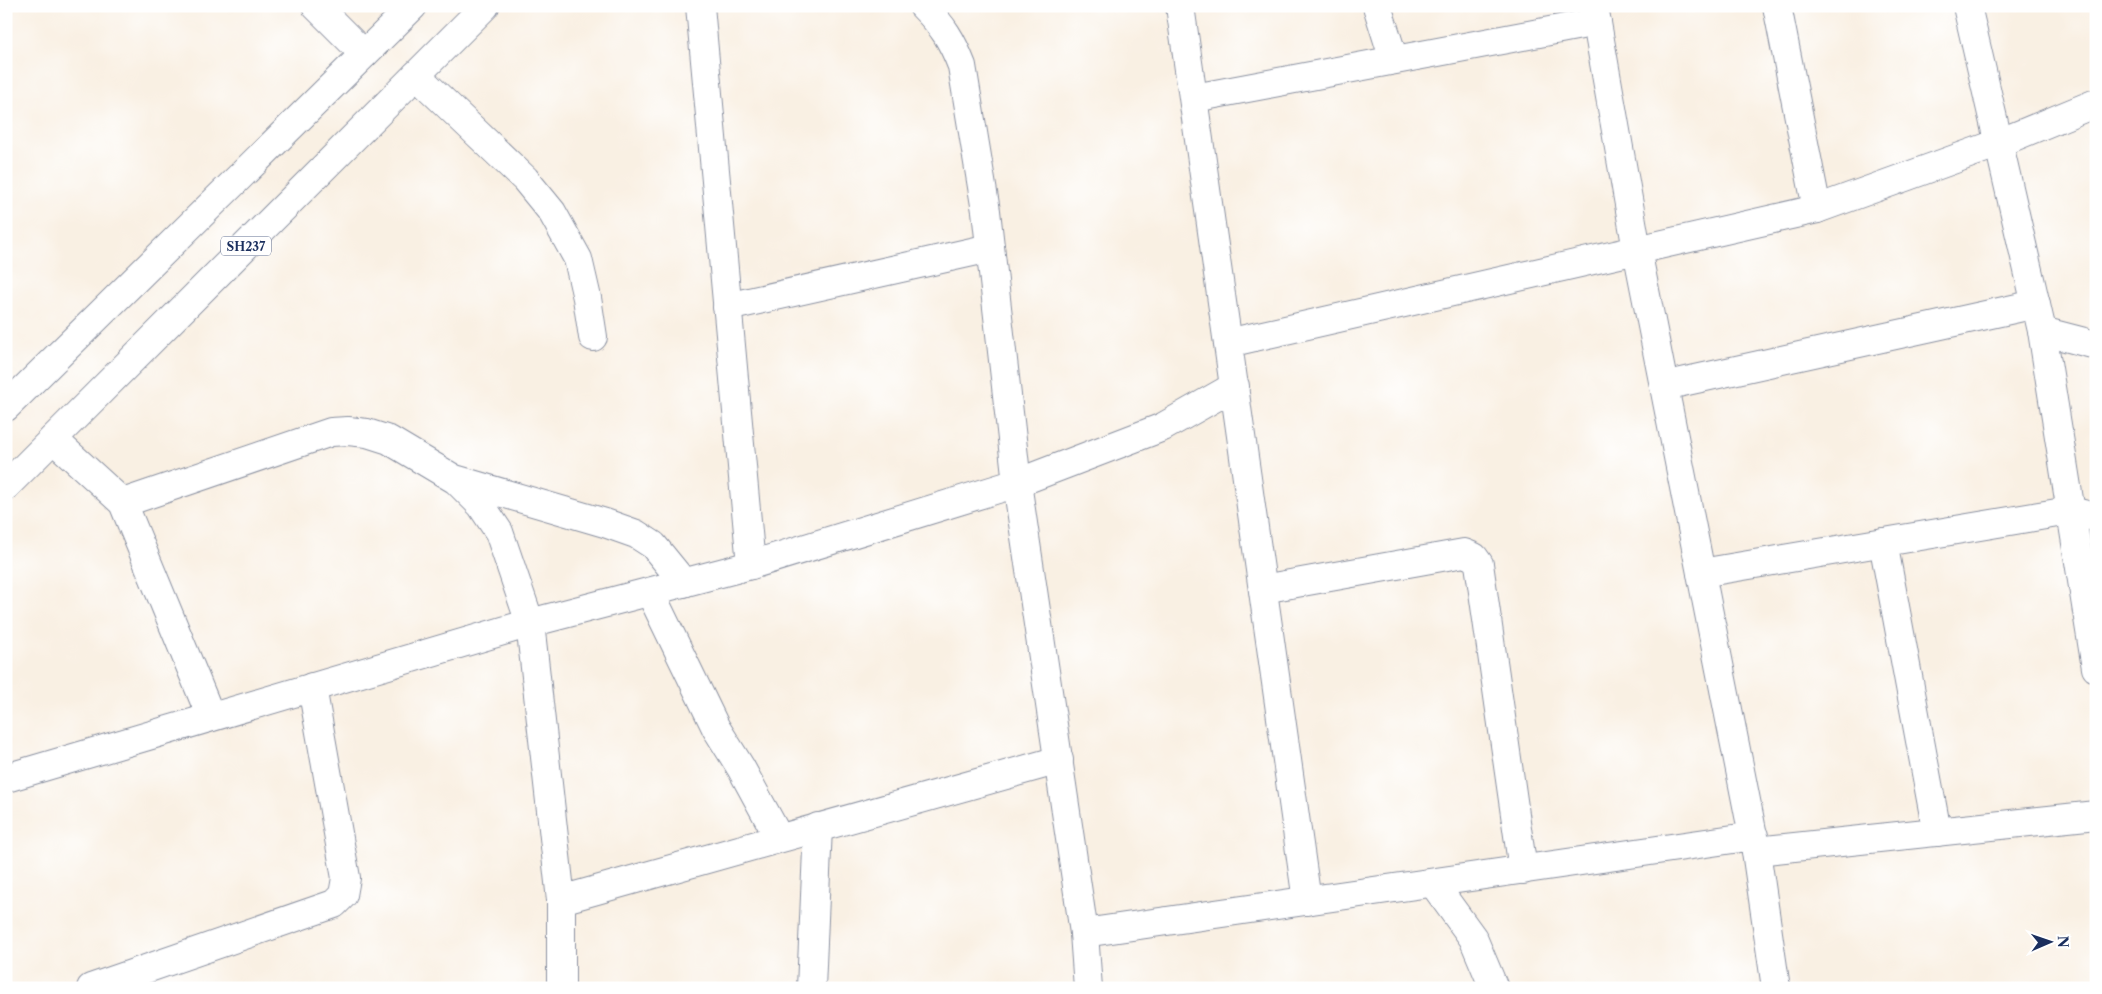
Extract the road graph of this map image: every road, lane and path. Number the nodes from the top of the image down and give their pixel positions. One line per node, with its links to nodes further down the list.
1 (316, 6): 11 (street)
2 (413, 6): 11 (street)
3 (485, 6): 13 (street, SH237)
4 (700, 6): 21 (street)
5 (1180, 6): 14 (street)
6 (1377, 6): 12 (street)
7 (1777, 6): 17 (street)
8 (1967, 6): 16 (street)
9 (938, 11): 18 (street)
10 (1596, 14): 12 (street); 19 (street)
11 (364, 54): 28 (street)
12 (1394, 60): 14 (street)
13 (416, 75): 23 (street); 29 (street, SH237)
14 (1194, 98): 24 (street)
15 (2096, 103): 16 (street)
16 (2000, 143): 17 (street); 20 (street)
17 (1817, 209): 19 (street)
18 (990, 248): 21 (street); 31 (street)
19 (1637, 250): 24 (street); 27 (street)
20 (2036, 304): 22 (street); 27 (street)
21 (727, 307): 37 (street)
22 (2042, 331): 25 (street); 34 (street)
23 (593, 337)
24 (1228, 342): 26 (street)
25 (2096, 345)
26 (1235, 386): 31 (street); 40 (street)
27 (1664, 386): 38 (street)
28 (6, 407)
29 (53, 439): 32 (street, SH237); 33 (street)
30 (456, 480): 33 (street); 39 (street); 42 (street)
31 (1017, 483): 37 (street); 46 (street)
32 (6, 486)
33 (123, 503): 45 (street)
34 (2069, 511): 35 (street); 36 (street); 43 (street)
35 (2096, 517)
36 (1883, 542): 38 (street); 50 (street)
37 (751, 565): 39 (street)
38 (1701, 573): 52 (street)
39 (684, 582): 41 (street)
40 (1263, 589): 53 (street); 56 (street)
41 (650, 592): 42 (street); 51 (street)
42 (530, 623): 44 (street); 55 (street)
43 (2096, 668)
44 (312, 687): 45 (street); 58 (street)
45 (211, 717): 47 (street)
46 (1058, 760): 49 (street); 57 (street)
47 (6, 778)
48 (2096, 815): 50 (street)
49 (818, 828): 51 (street); 60 (street)
50 (1937, 832): 52 (street)
51 (779, 838): 55 (street)
52 (1755, 844): 53 (street); 63 (street)
53 (1523, 870): 54 (street)
54 (1433, 883): 56 (street); 62 (street)
55 (561, 900): 59 (street)
56 (1307, 901): 57 (street)
57 (1084, 933): 61 (street)
58 (92, 988)
59 (561, 988)
60 (811, 988)
61 (1088, 988)
62 (1494, 988)
63 (1776, 988)

